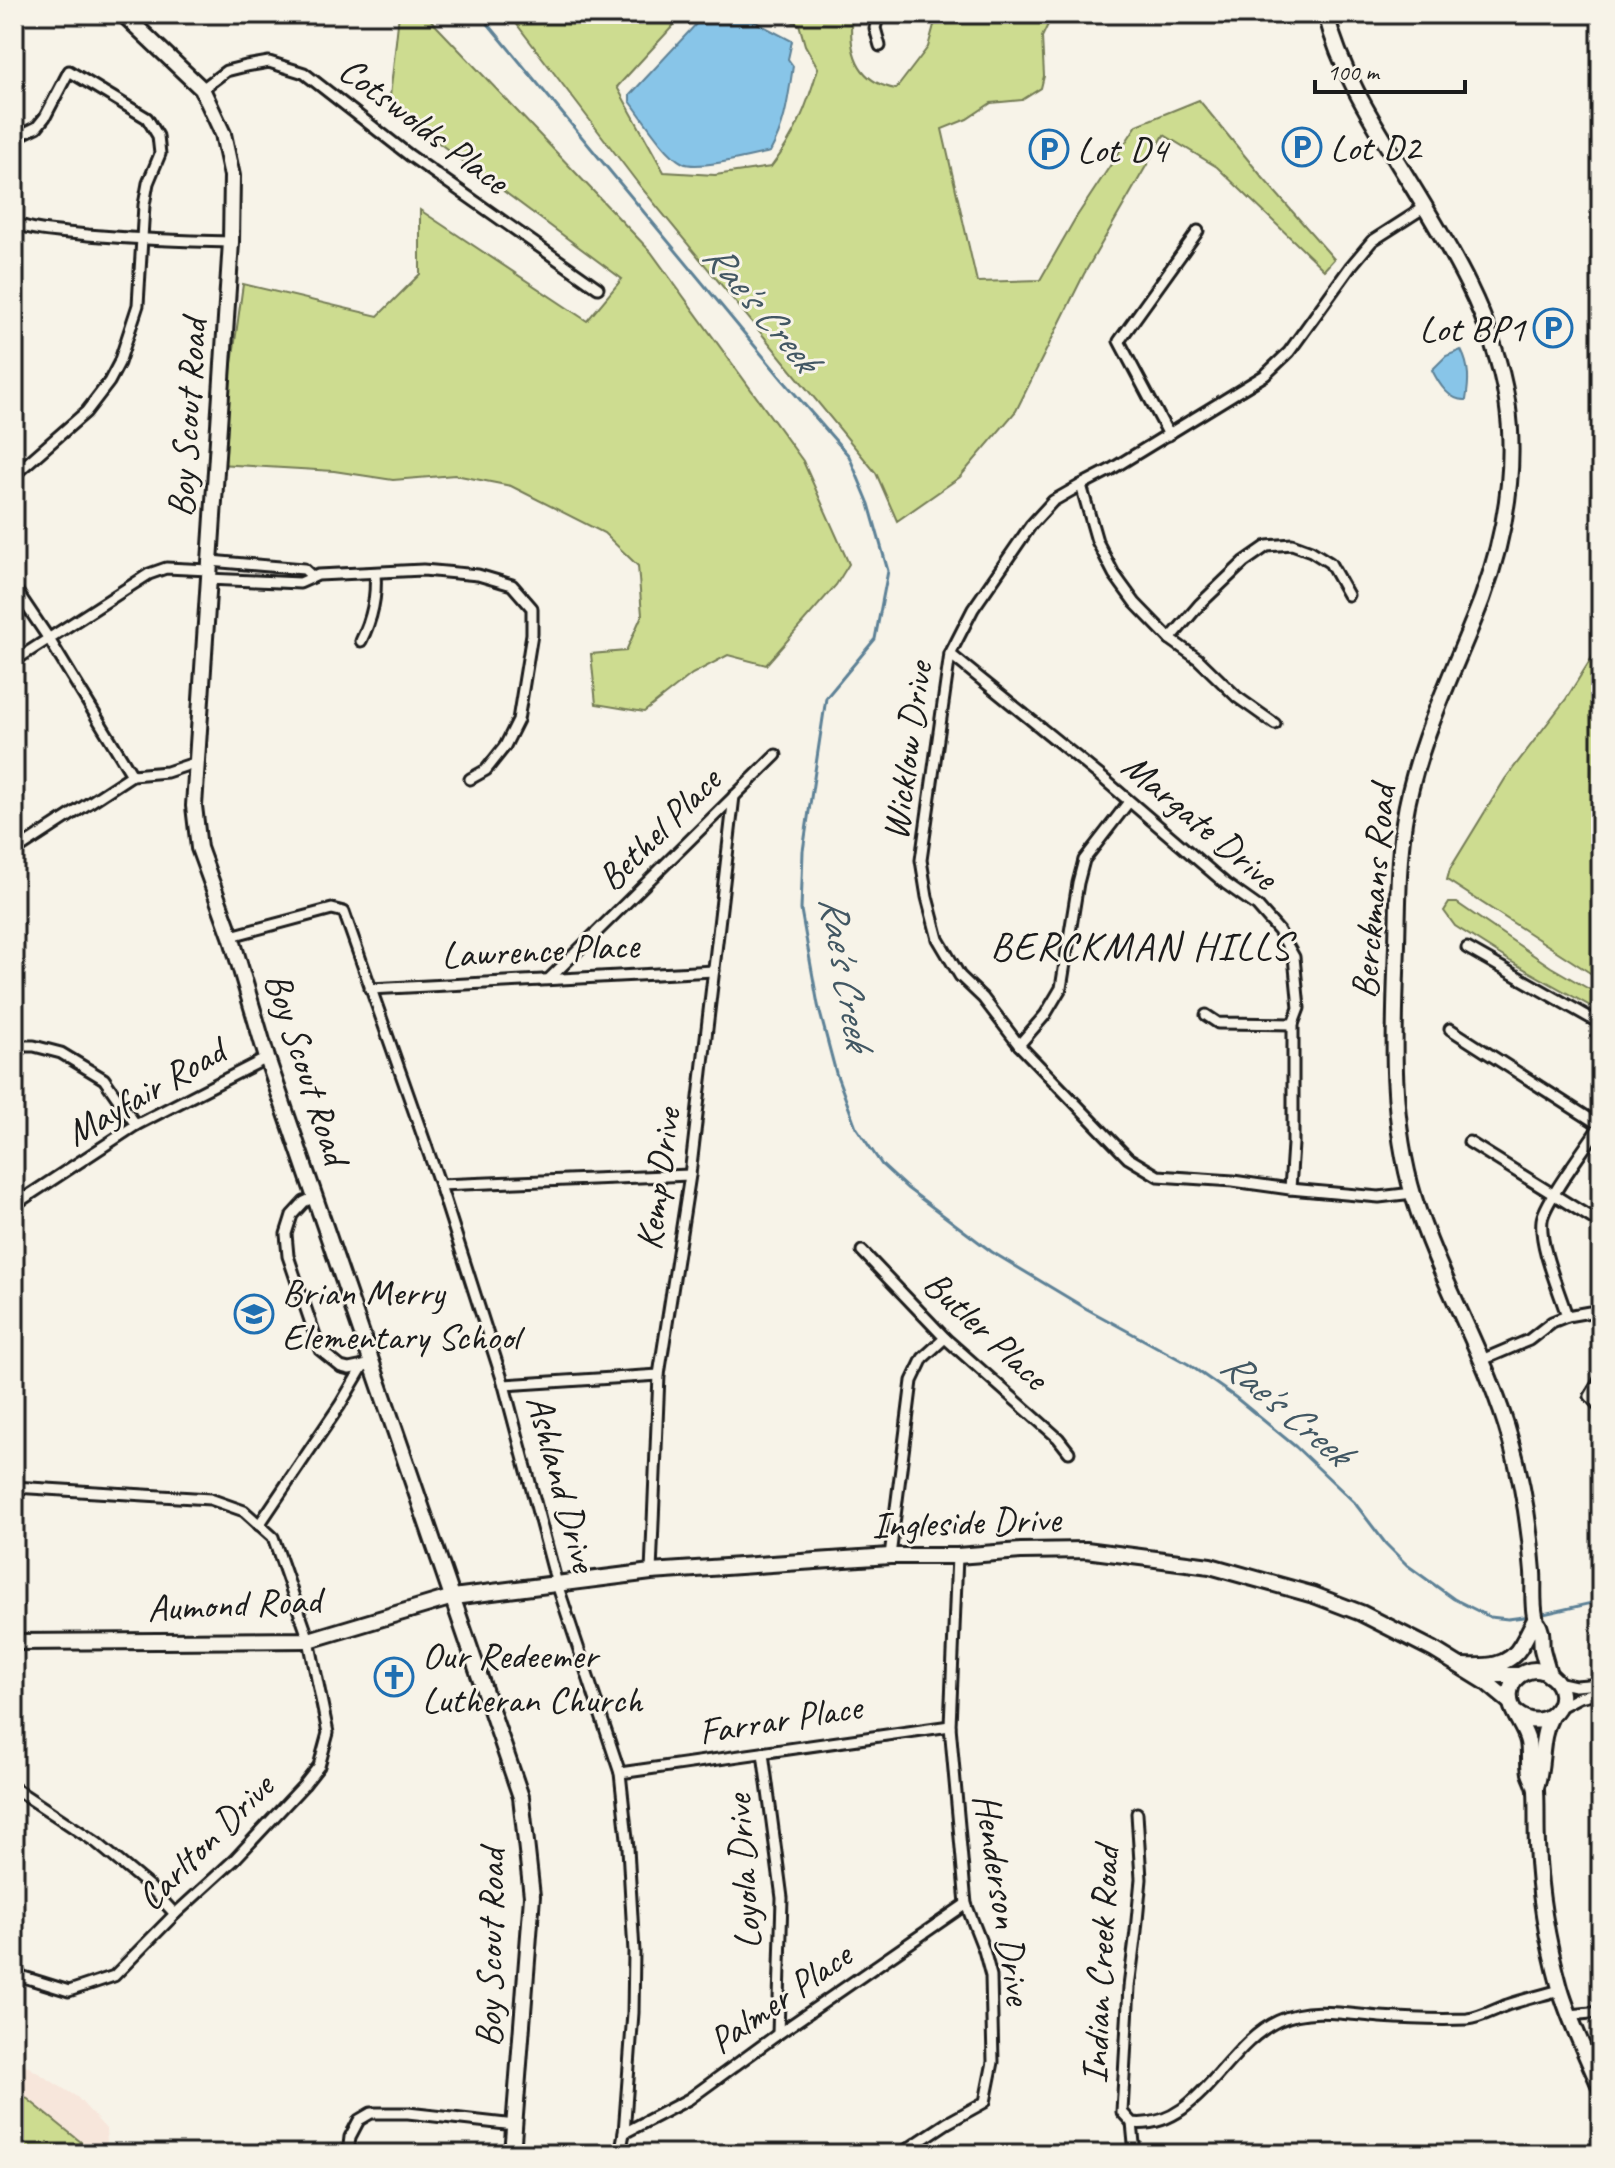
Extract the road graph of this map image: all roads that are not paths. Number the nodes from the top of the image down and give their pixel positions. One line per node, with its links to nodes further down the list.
1 (123, 14): 5 (street, Boy Scout Road)
2 (879, 14): 4 (street)
3 (1326, 14): 7 (street, Berckmans Road)
4 (880, 46)
5 (202, 89): 11 (street, Boy Scout Road); 12 (street, Cotswolds Place)
6 (14, 138): 10 (street)
7 (1425, 207): 13 (street, Wicklow Drive); 52 (street, Berckmans Road)
8 (14, 223): 10 (street)
9 (1198, 231): 13 (street)
10 (143, 239): 11 (street); 14 (street)
11 (231, 242): 16 (street, Boy Scout Road)
12 (598, 288)
13 (1169, 435): 15 (street, Wicklow Drive)
14 (14, 475)
15 (1081, 485): 22 (street); 24 (street, Wicklow Drive)
16 (209, 570): 18 (street); 18 (street); 21 (street); 28 (street, Boy Scout Road)
17 (375, 573): 18 (street); 23 (street); 30 (street)
18 (313, 577)
19 (14, 587): 21 (street)
20 (1348, 595): 22 (street)
21 (49, 639): 25 (street); 29 (street)
22 (1170, 639): 26 (street)
23 (361, 641)
24 (950, 654): 32 (street, Margate Drive); 43 (street, Wicklow Drive)
25 (14, 661)
26 (1275, 724)
27 (776, 755): 31 (street, Bethel Place)
28 (197, 762): 29 (street); 34 (street, Boy Scout Road)
29 (132, 775): 33 (street)
30 (470, 779)
31 (734, 796): 36 (street, Kemp Drive); 37 (street, Bethel Place)
32 (1128, 803): 40 (street, Margate Drive); 43 (street)
33 (14, 852)
34 (231, 936): 38 (street, Ashland Drive); 45 (street, Boy Scout Road)
35 (1467, 948): 41 (street)
36 (714, 971): 37 (street, Lawrence Place); 49 (street, Kemp Drive)
37 (550, 978): 38 (street, Lawrence Place)
38 (370, 989): 50 (street, Ashland Drive)
39 (1206, 1015): 40 (street)
40 (1293, 1024): 51 (street, Margate Drive)
41 (1601, 1024)
42 (1450, 1029): 47 (street)
43 (1019, 1045): 51 (street, Wicklow Drive)
44 (14, 1046): 46 (street)
45 (267, 1058): 46 (street, Mayfair Road); 54 (street, Boy Scout Road)
46 (136, 1125): 55 (street, Mayfair Road)
47 (1601, 1125): 53 (street)
48 (1469, 1142): 53 (street)
49 (690, 1175): 50 (street); 63 (street, Kemp Drive)
50 (440, 1185): 65 (street, Ashland Drive)
51 (1290, 1189): 52 (street, Wicklow Drive)
52 (1413, 1193): 61 (street, Berckmans Road)
53 (1554, 1195): 56 (street); 59 (street)
54 (315, 1197): 62 (street, Boy Scout Road); 62 (street)
55 (14, 1205)
56 (1601, 1224)
57 (862, 1251): 60 (street, Butler Place)
58 (1601, 1310): 59 (street)
59 (1567, 1316): 61 (street)
60 (945, 1338): 67 (street, Butler Place); 70 (street)
61 (1482, 1360): 75 (street, Berckmans Road)
62 (368, 1365): 69 (street); 74 (street, Boy Scout Road)
63 (659, 1375): 65 (street); 72 (street, Kemp Drive)
64 (1600, 1383): 66 (street)
65 (504, 1385): 73 (street, Ashland Drive)
66 (1601, 1409)
67 (1069, 1452)
68 (14, 1487): 69 (street)
69 (259, 1525): 76 (street, Carlton Drive)
70 (890, 1556): 71 (street, Ingleside Drive); 72 (street, Ingleside Drive)
71 (957, 1556): 78 (street, Ingleside Drive); 85 (street, Henderson Drive)
72 (651, 1572): 73 (street, Ingleside Drive)
73 (557, 1584): 74 (street, Ingleside Drive); 87 (street, Ashland Drive)
74 (453, 1597): 76 (street, Aumond Road); 100 (street, Boy Scout Road)
75 (1532, 1625): 78 (street); 79 (street, Berckmans Road); 80 (street, Berckmans Road)
76 (309, 1640): 77 (street, Aumond Road); 92 (street, Carlton Drive)
77 (14, 1642)
78 (1462, 1666): 79 (street, Ingleside Drive); 83 (street, Ingleside Drive)
79 (1521, 1674): 80 (street); 83 (street)
80 (1553, 1678): 81 (street); 84 (street)
81 (1601, 1684)
82 (1601, 1692): 84 (street)
83 (1513, 1707): 84 (street); 88 (street)
84 (1554, 1712): 88 (street)
85 (950, 1726): 86 (street, Farrar Place); 91 (street, Henderson Drive)
86 (763, 1753): 87 (street, Farrar Place); 97 (street, Loyola Drive)
87 (620, 1773): 101 (street, Ashland Drive)
88 (1536, 1787): 94 (street)
89 (14, 1788): 92 (street)
90 (1137, 1813): 99 (street, Indian Creek Road)
91 (966, 1904): 97 (street, Palmer Place); 105 (street, Henderson Drive)
92 (175, 1914): 93 (street, Carlton Drive)
93 (14, 1974)
94 (1560, 1990): 96 (street); 99 (street, Indian Creek Road)
95 (1601, 2012): 96 (street)
96 (1570, 2015): 98 (street)
97 (778, 2034): 101 (street, Palmer Place)
98 (1601, 2089)
99 (1132, 2123): 106 (street)
100 (515, 2125): 102 (street); 103 (street, Boy Scout Road)
101 (624, 2133): 104 (street, Ashland Drive)
102 (348, 2154)
103 (512, 2154)
104 (620, 2154)
105 (900, 2154)
106 (1135, 2154)

